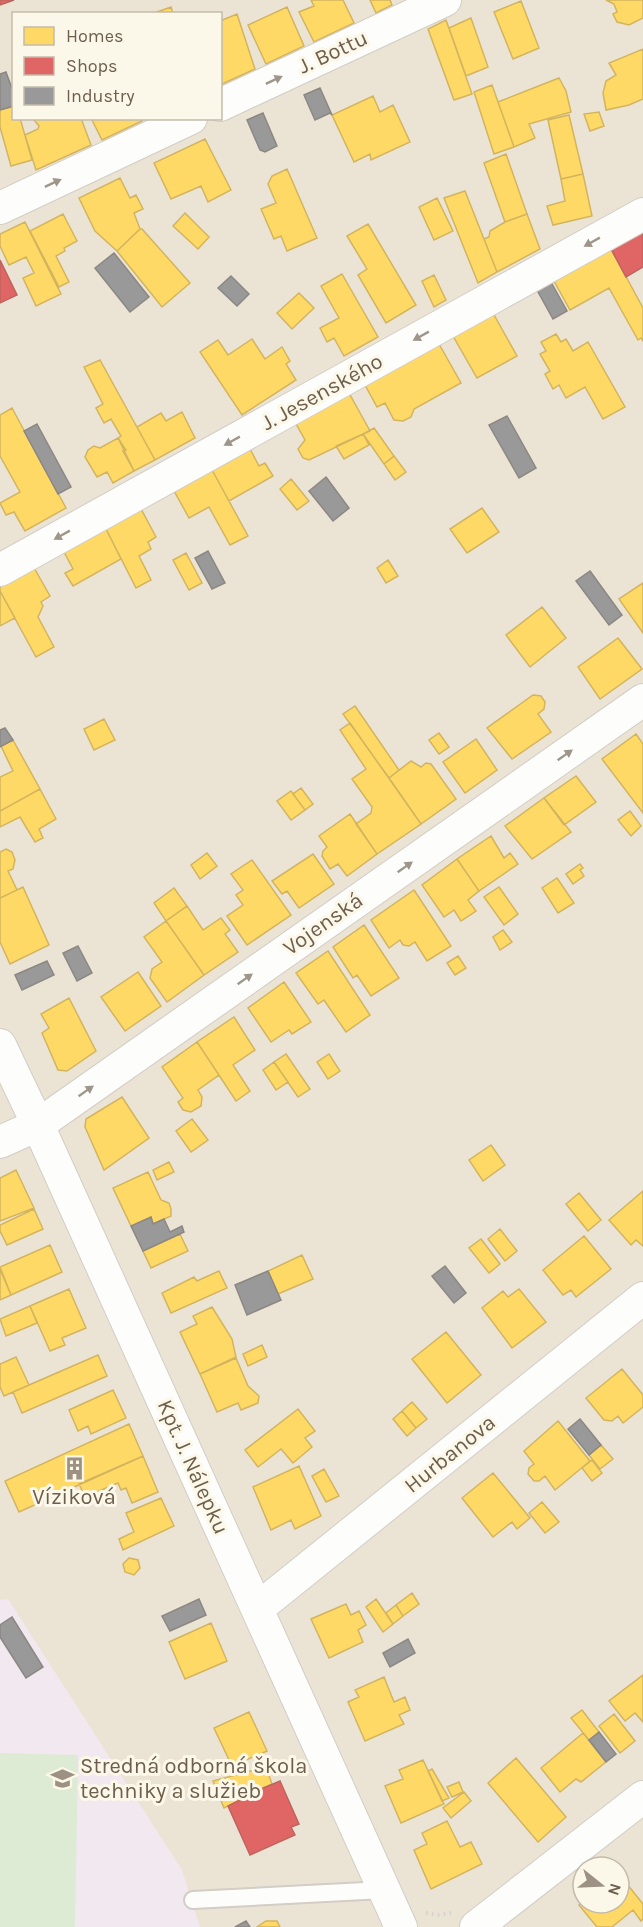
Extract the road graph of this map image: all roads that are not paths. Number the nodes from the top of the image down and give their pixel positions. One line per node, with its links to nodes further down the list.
1 (445, 0): 2 (street, J. Bottu, one-way to 1)
2 (222, 104)
3 (187, 120): 4 (street, one-way to 3)
4 (0, 208)
5 (643, 213): 6 (street, J. Jesenského, one-way to 6)
6 (0, 570)
7 (643, 700): 9 (street, Vojenská, one-way to 7)
8 (0, 1045): 9 (street, Kpt. J. Nálepku)
9 (38, 1125): 10 (street, Vojenská); 12 (street, Kpt. J. Nálepku)
10 (0, 1142)
11 (643, 1298): 12 (street, Hurbanova)
12 (257, 1609): 14 (street, Kpt. J. Nálepku)
13 (643, 1797): 17 (street)
14 (384, 1890): 15 (lane); 16 (street, Kpt. J. Nálepku)
15 (193, 1900)
16 (411, 1919)
17 (467, 1919)

